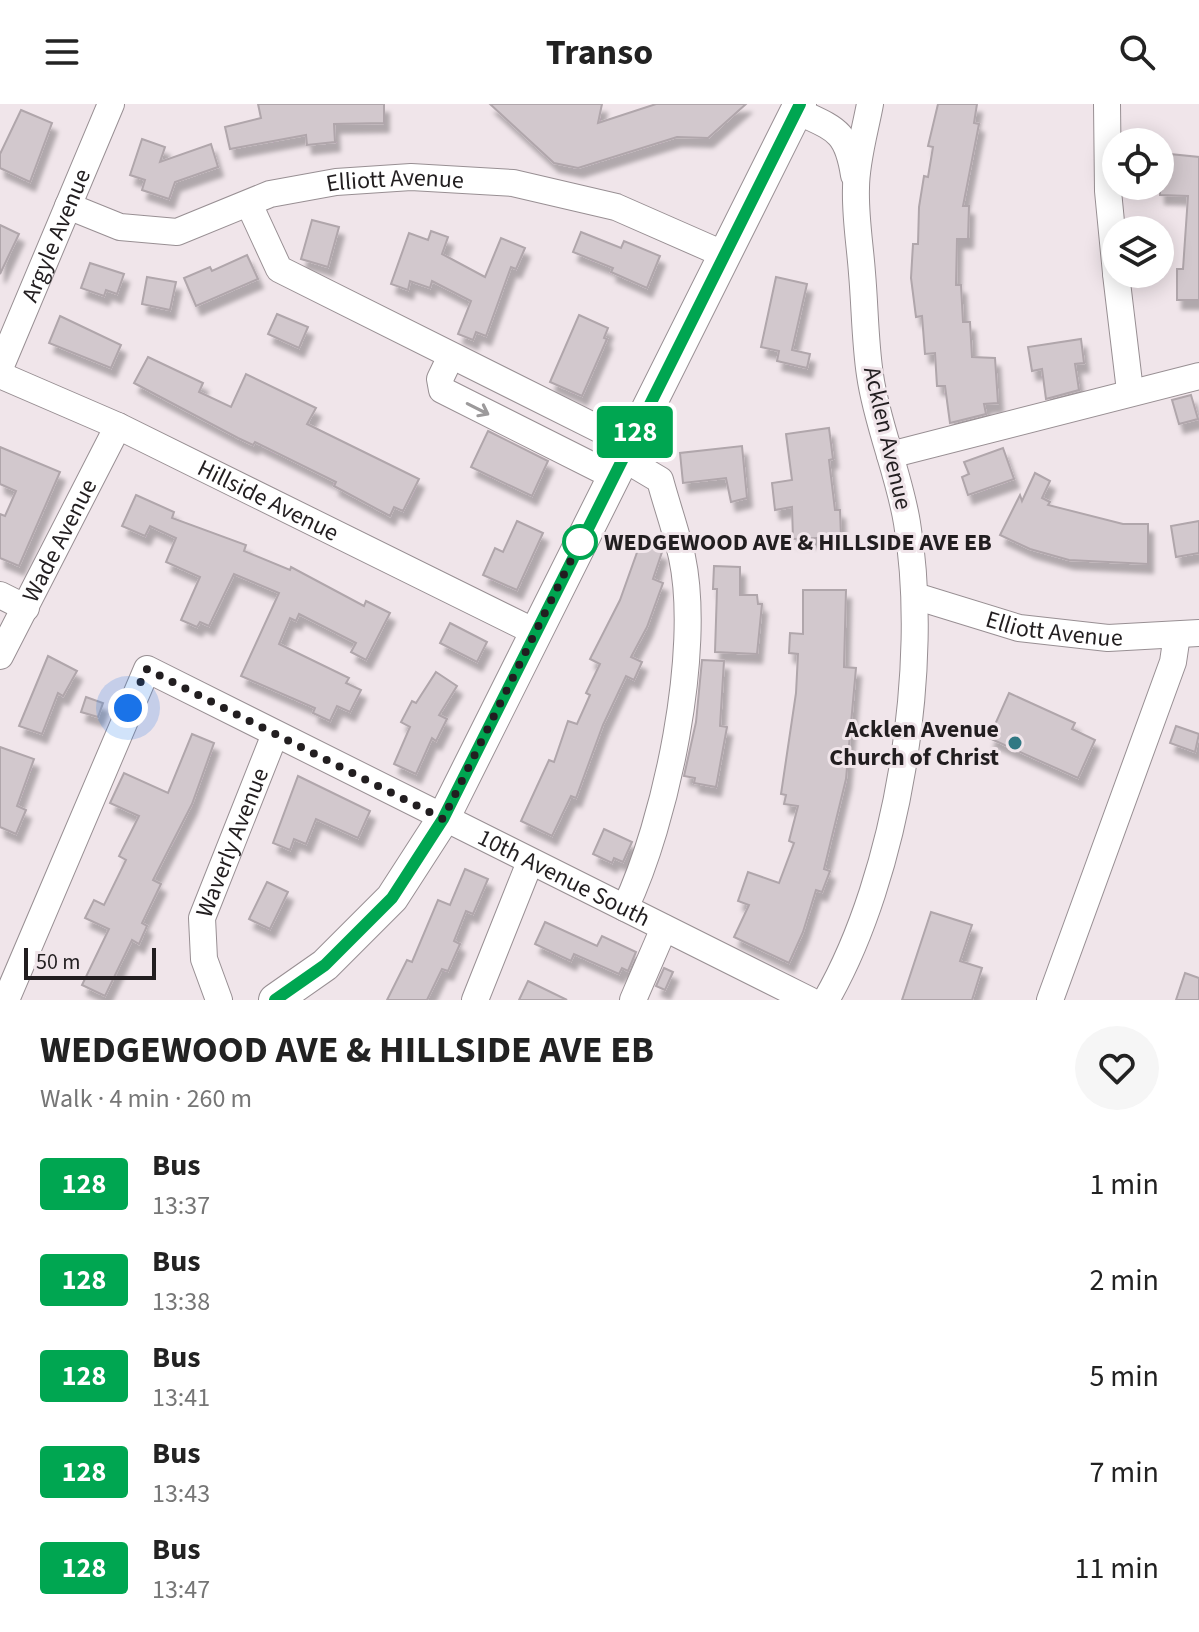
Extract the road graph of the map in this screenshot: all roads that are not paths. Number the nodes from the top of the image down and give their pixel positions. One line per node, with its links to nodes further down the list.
1 (111, 104): 7 (street, Argyle Avenue)
2 (870, 104): 5 (street, Acklen Avenue)
3 (1107, 104): 8 (street)
4 (799, 107): 5 (street); 9 (main road)
5 (855, 186): 17 (street, Acklen Avenue)
6 (249, 204): 7 (street, Elliott Avenue); 9 (street, Elliott Avenue); 11 (street)
7 (68, 206): 12 (street, Argyle Avenue)
8 (1110, 216)
9 (723, 254): 18 (main road)
10 (1118, 288): 15 (street)
11 (451, 356): 18 (street); 18 (street, one-way to 18)
12 (0, 368)
13 (0, 375): 16 (street, Hillside Avenue)
14 (1199, 376): 15 (street)
15 (1130, 391): 17 (street)
16 (118, 426): 21 (street, Wade Avenue); 22 (street, Hillside Avenue)
17 (890, 455): 20 (street, Acklen Avenue)
18 (622, 460): 22 (main road); 28 (street)
19 (0, 595): 21 (street)
20 (915, 596): 23 (street, Elliott Avenue); 36 (street, Acklen Avenue)
21 (26, 608): 24 (street, Wade Avenue)
22 (535, 632): 26 (main road)
23 (1188, 634): 37 (street)
24 (0, 656)
25 (275, 734): 26 (street, 10th Avenue South); 30 (street, 10th Avenue South); 31 (street, Waverly Avenue)
26 (443, 819): 27 (street, 10th Avenue South); 32 (main road)
27 (530, 862): 28 (street, 10th Avenue South); 33 (street)
28 (625, 908): 29 (street, 10th Avenue South)
29 (664, 928): 34 (street); 35 (street, 10th Avenue South)
30 (6, 1000)
31 (219, 1000)
32 (275, 1000)
33 (475, 1000)
34 (633, 1000)
35 (809, 1000)
36 (826, 1000)
37 (1050, 1000)

